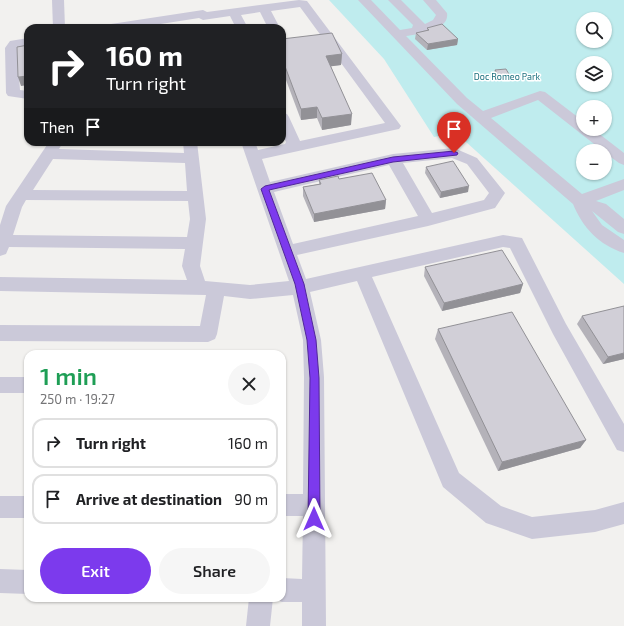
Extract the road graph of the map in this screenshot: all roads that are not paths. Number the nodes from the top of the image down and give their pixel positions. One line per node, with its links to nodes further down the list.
1 (58, 0): 9 (street)
2 (197, 0): 8 (street)
3 (364, 0): 14 (street)
4 (394, 0): 13 (street)
5 (429, 0): 13 (street)
6 (265, 4): 7 (street); 12 (street); 23 (street)
7 (232, 6): 8 (street); 11 (street)
8 (204, 20): 10 (street)
9 (59, 24)
10 (158, 24)
11 (240, 24)
12 (272, 24)
13 (418, 30): 14 (street)
14 (398, 34): 18 (street)
15 (24, 43): 16 (street)
16 (6, 48): 17 (street)
17 (24, 94)
18 (481, 117): 19 (street); 32 (street)
19 (576, 123)
20 (286, 126): 23 (street)
21 (592, 136): 27 (street)
22 (53, 148): 25 (street); 30 (street)
23 (291, 148): 24 (street)
24 (251, 149): 29 (street)
25 (190, 150): 31 (street)
26 (393, 159): 29 (street); 33 (street); 33 (street)
27 (624, 160)
28 (624, 184): 32 (street)
29 (265, 189): 38 (street)
30 (22, 195): 31 (street); 36 (street)
31 (196, 196): 35 (street)
32 (580, 201): 34 (street); 37 (street)
33 (428, 220): 38 (street)
34 (624, 228)
35 (194, 243): 36 (street); 41 (street)
36 (1, 245)
37 (624, 248)
38 (287, 251): 42 (street)
39 (362, 273): 42 (street); 47 (street); 52 (street)
40 (0, 284): 41 (street)
41 (198, 287): 43 (street)
42 (300, 287): 43 (street); 49 (street)
43 (216, 289): 44 (street)
44 (0, 333)
45 (0, 385): 46 (street)
46 (24, 385)
47 (624, 444)
48 (286, 505): 49 (street)
49 (314, 505): 56 (street)
50 (0, 507): 51 (street)
51 (24, 507)
52 (624, 513)
53 (0, 581): 54 (street)
54 (24, 582)
55 (286, 590): 56 (street)
56 (314, 591): 59 (street)
57 (261, 602): 58 (street)
58 (258, 626)
59 (314, 626)

